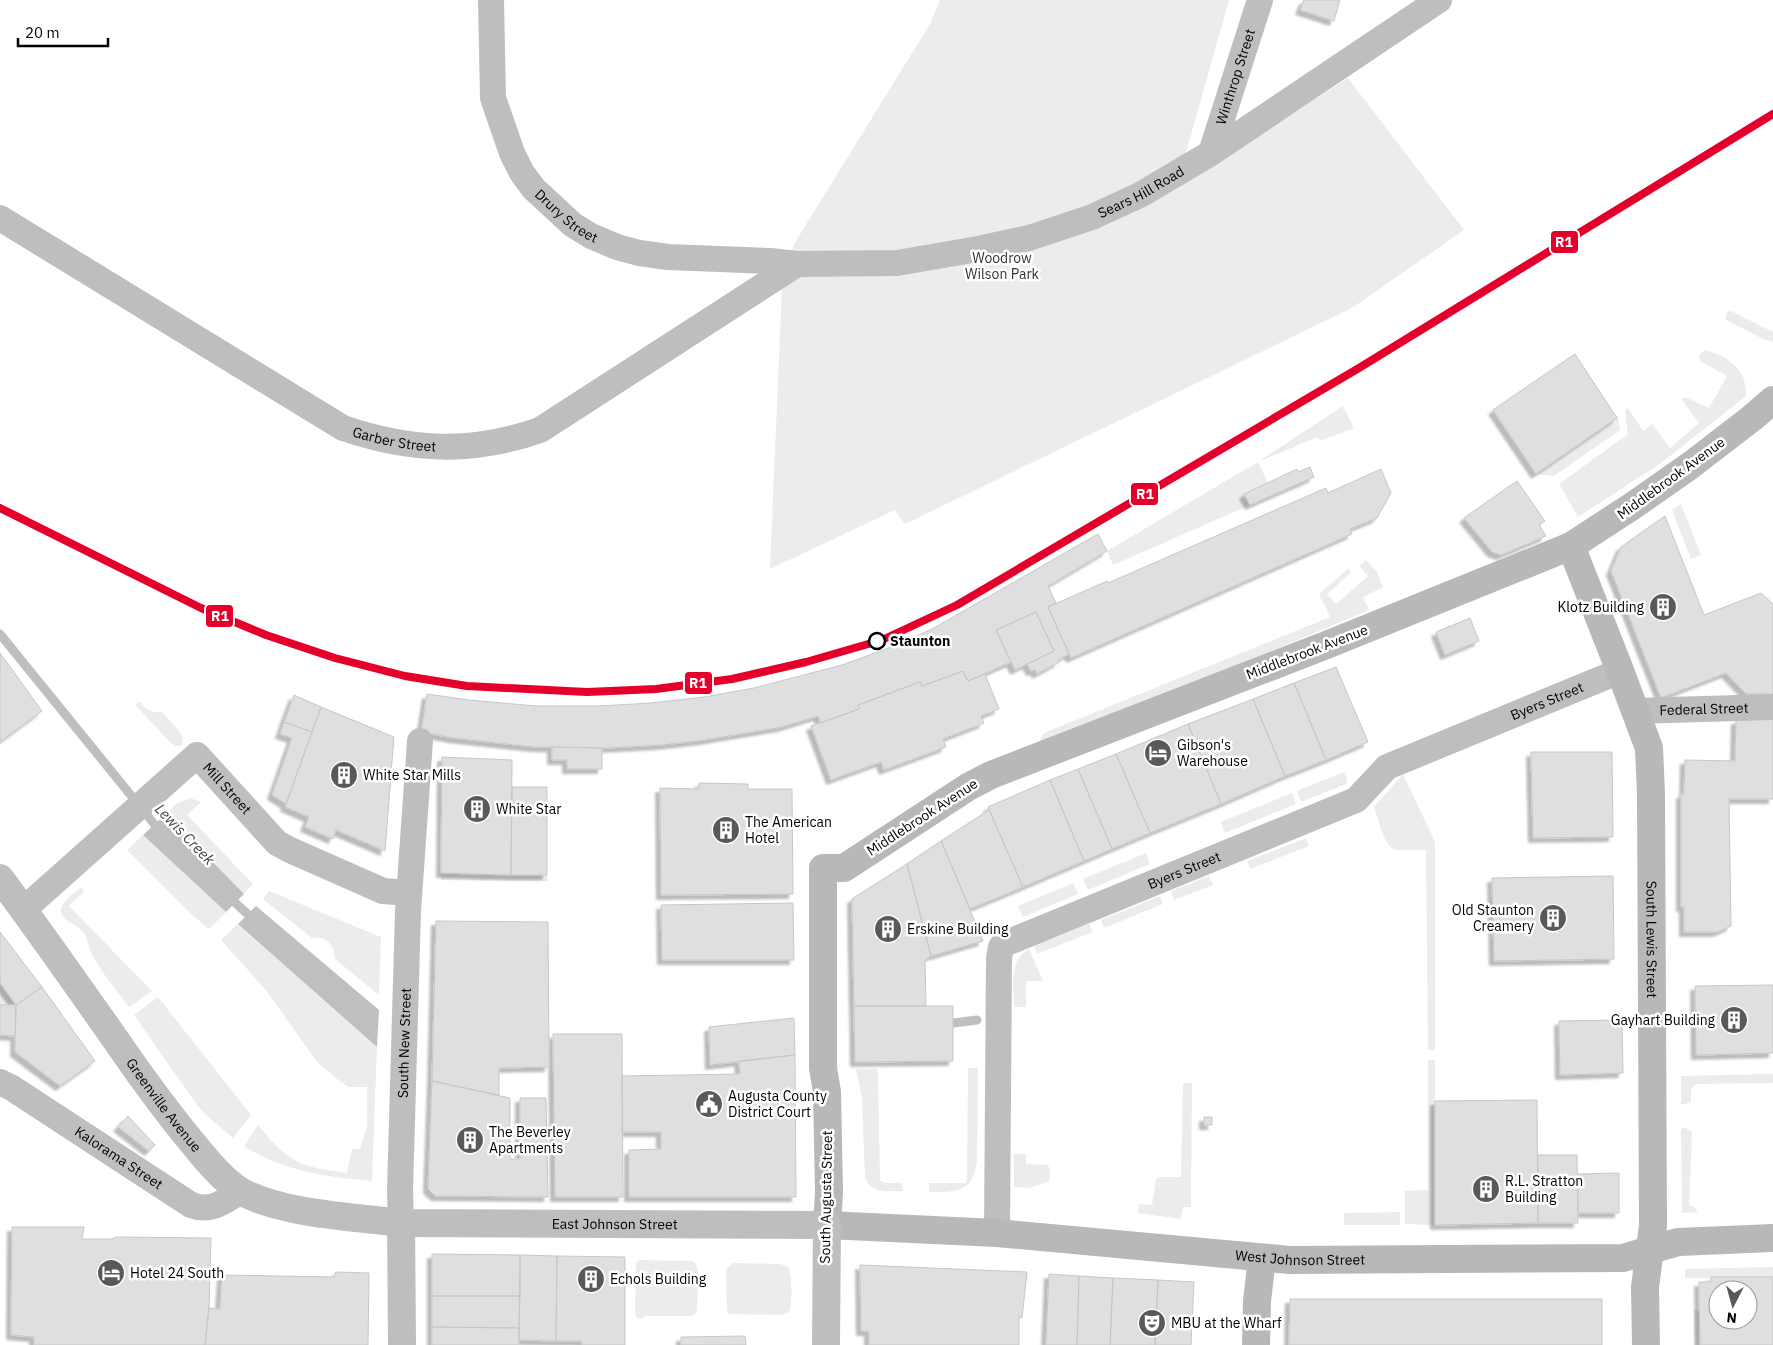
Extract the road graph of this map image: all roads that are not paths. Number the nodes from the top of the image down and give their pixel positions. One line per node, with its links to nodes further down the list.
1 (491, 0): 6 (street, Drury Street)
2 (1260, 0): 4 (street, Winthrop Street)
3 (1439, 0): 4 (street, Sears Hill Road)
4 (1211, 153): 6 (street, Sears Hill Road)
5 (0, 218): 6 (street, Garber Street)
6 (797, 264)
7 (1773, 400): 8 (street, Middlebrook Avenue)
8 (1571, 546): 9 (street, South Lewis Street); 13 (street, Middlebrook Avenue)
9 (1620, 671): 11 (street, South Lewis Street); 21 (street, Byers Street)
10 (1773, 707): 11 (street, Federal Street)
11 (1635, 711): 23 (street, South Lewis Street)
12 (420, 741): 15 (street, South New Street)
13 (823, 868): 20 (street, South Augusta Street)
14 (0, 878): 16 (main road, Greenville Avenue)
15 (409, 893): 16 (street, Mill Street); 19 (street, South New Street)
16 (23, 910): 18 (main road, Greenville Avenue)
17 (0, 1082): 18 (street, Kalorama Street)
18 (242, 1191): 19 (main road, Greenville Avenue)
19 (401, 1223): 20 (main road, East Johnson Street); 25 (main road, South New Street)
20 (827, 1225): 21 (street, West Johnson Street); 26 (main road, South Augusta Street)
21 (997, 1233): 24 (street, West Johnson Street)
22 (1773, 1238): 23 (street, West Johnson Street)
23 (1650, 1250): 24 (street, West Johnson Street); 28 (street, South Lewis Street)
24 (1262, 1258): 27 (street)
25 (402, 1345)
26 (826, 1345)
27 (1256, 1345)
28 (1646, 1345)

